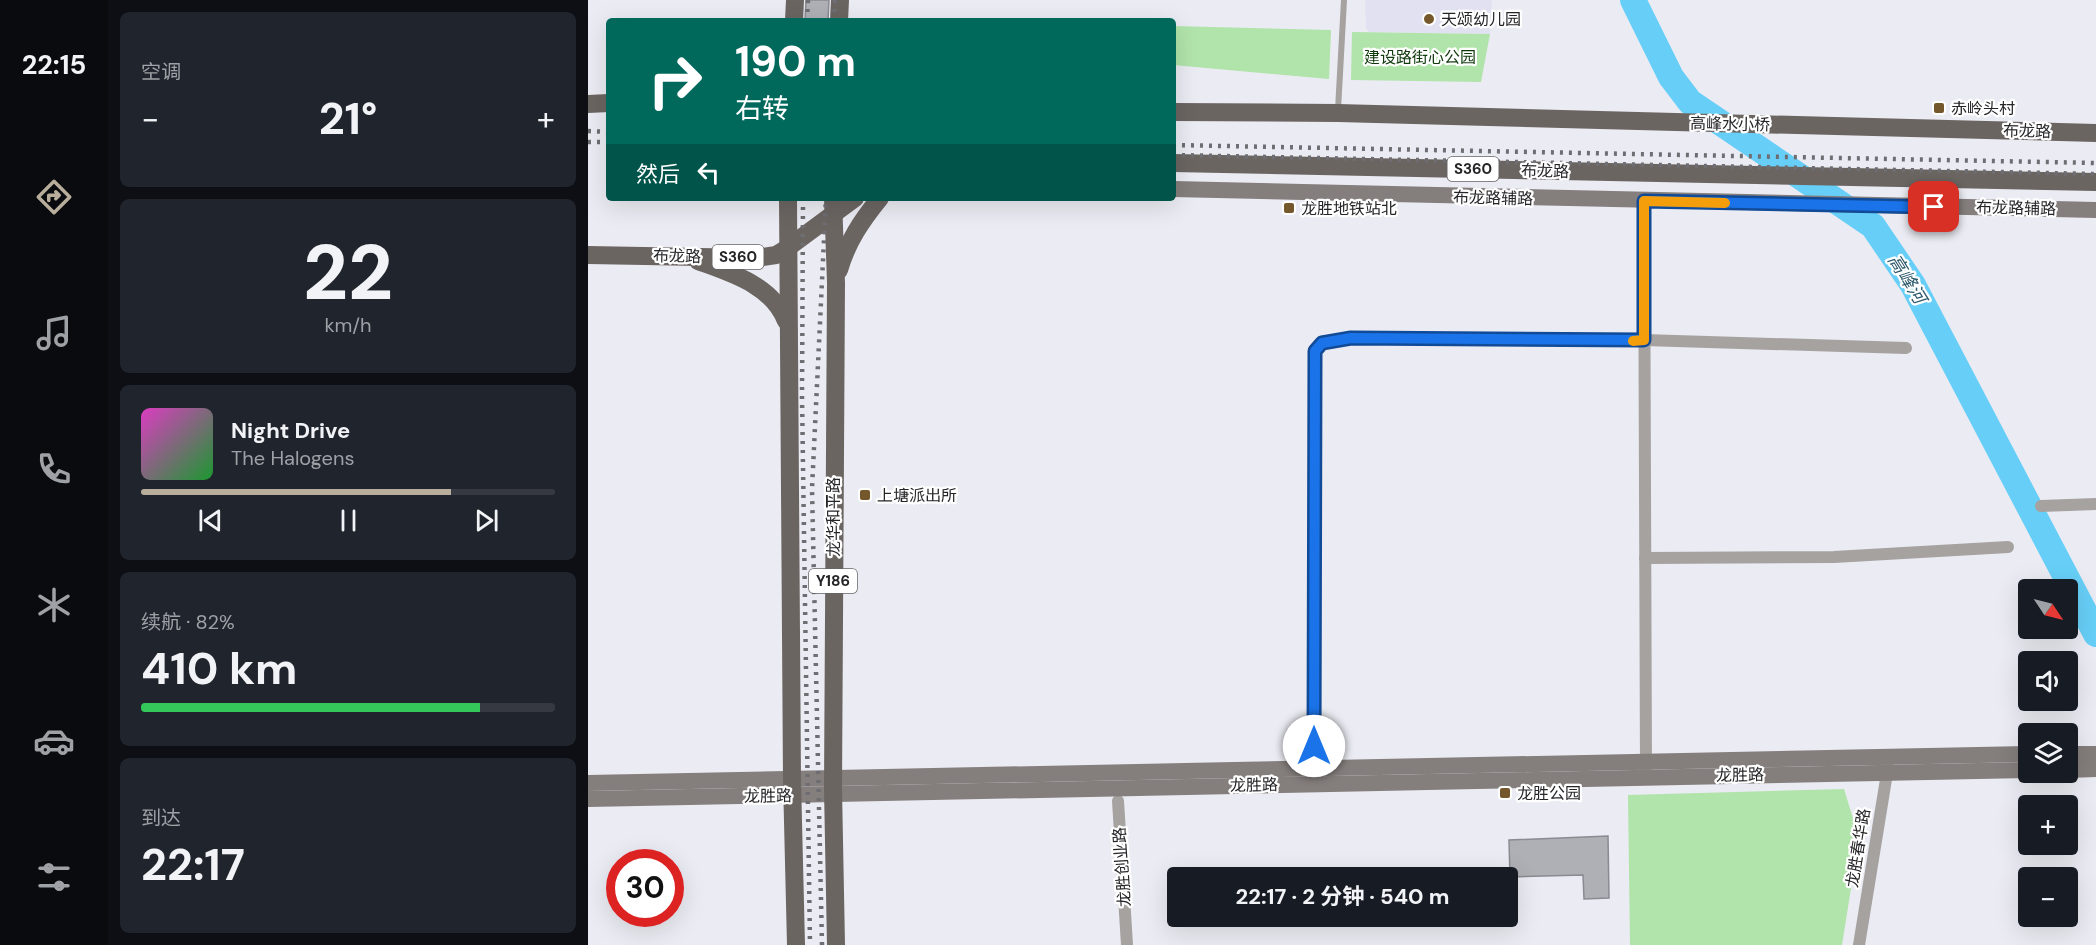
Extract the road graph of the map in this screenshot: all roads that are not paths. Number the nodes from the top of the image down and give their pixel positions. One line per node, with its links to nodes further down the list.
1 (840, 0): 6 (main road)
2 (1344, 0): 10 (lane)
3 (795, 1): 4 (main road); 5 (main road)
4 (789, 18)
5 (794, 18)
6 (839, 18)
7 (606, 103): 8 (main road)
8 (588, 104)
9 (1176, 112): 10 (main road)
10 (1338, 113): 11 (main road, 高峰水小桥)
11 (1778, 124): 12 (main road, 布龙路)
12 (2096, 133)
13 (1176, 163): 14 (main road, 布龙路 / S360)
14 (2096, 182)
15 (1176, 189): 20 (main road, 布龙路辅路)
16 (788, 201): 23 (main road, Y186)
17 (832, 201): 22 (main road, 龙华和平路 / Y186)
18 (851, 201): 22 (main road, 布龙路 / S360)
19 (878, 201): 26 (main road)
20 (1644, 201): 21 (main road, 布龙路辅路); 28 (street)
21 (2096, 210)
22 (832, 217): 23 (main road, 布龙路 / S360); 26 (main road, 龙华和平路 / Y186)
23 (786, 249): 25 (main road, 布龙路 / S360); 27 (main road, Y186)
24 (588, 255): 25 (main road, 布龙路 / S360)
25 (687, 257): 27 (main road)
26 (836, 283): 44 (main road, 龙华和平路 / Y186)
27 (787, 326): 45 (main road, Y186)
28 (1644, 340): 29 (street); 33 (street); 38 (street)
29 (1906, 348)
30 (2096, 504): 31 (street)
31 (2041, 506)
32 (2008, 547): 33 (street)
33 (1645, 558): 40 (street)
34 (2078, 754): 35 (main road)
35 (2096, 754)
36 (2018, 755): 37 (main road, 龙胜路)
37 (1889, 764): 40 (main road, 龙胜路); 41 (main road, 龙胜路); 51 (street, 龙胜春华路)
38 (1314, 769): 40 (main road, 龙胜路); 44 (main road, 龙胜路)
39 (2096, 769): 42 (main road)
40 (1646, 770): 46 (main road, 龙胜路)
41 (2018, 770)
42 (2078, 770)
43 (588, 783): 45 (main road, 龙胜路)
44 (833, 787): 45 (main road, 龙胜路); 46 (main road, 龙胜路); 49 (main road, 龙华和平路 / Y186)
45 (792, 788): 47 (main road, 龙胜路); 48 (main road, Y186)
46 (1117, 794): 50 (street, 龙胜创业路)
47 (588, 799)
48 (796, 945)
49 (836, 945)
50 (1127, 945)
51 (1859, 945)

